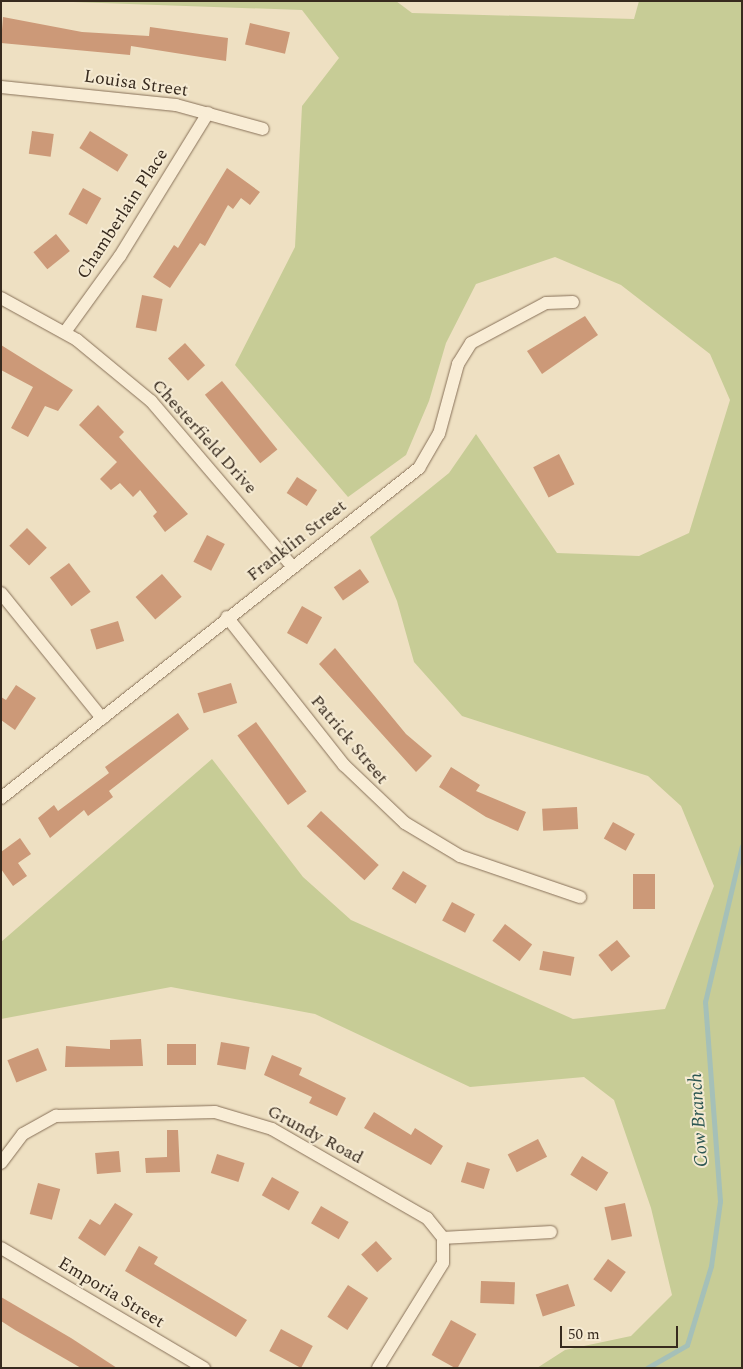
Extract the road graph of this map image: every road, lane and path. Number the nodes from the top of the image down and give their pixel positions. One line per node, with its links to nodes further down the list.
1 (1, 87): 2 (street, Louisa Street)
2 (208, 113): 3 (street, Louisa Street); 6 (street, Chamberlain Place)
3 (263, 129)
4 (1, 298): 6 (street, Chesterfield Drive)
5 (573, 302): 7 (street, Franklin Street)
6 (65, 332): 7 (street, Chesterfield Drive)
7 (292, 566): 9 (street, Franklin Street)
8 (1, 594): 10 (street)
9 (227, 617): 10 (street, Franklin Street); 12 (street, Patrick Street)
10 (102, 718): 11 (street, Franklin Street)
11 (1, 798)
12 (580, 897)
13 (1, 1163): 15 (street, Grundy Road)
14 (552, 1232): 15 (street)
15 (443, 1238): 18 (street)
16 (1, 1248): 17 (street, Emporia Street)
17 (204, 1368)
18 (378, 1368)

